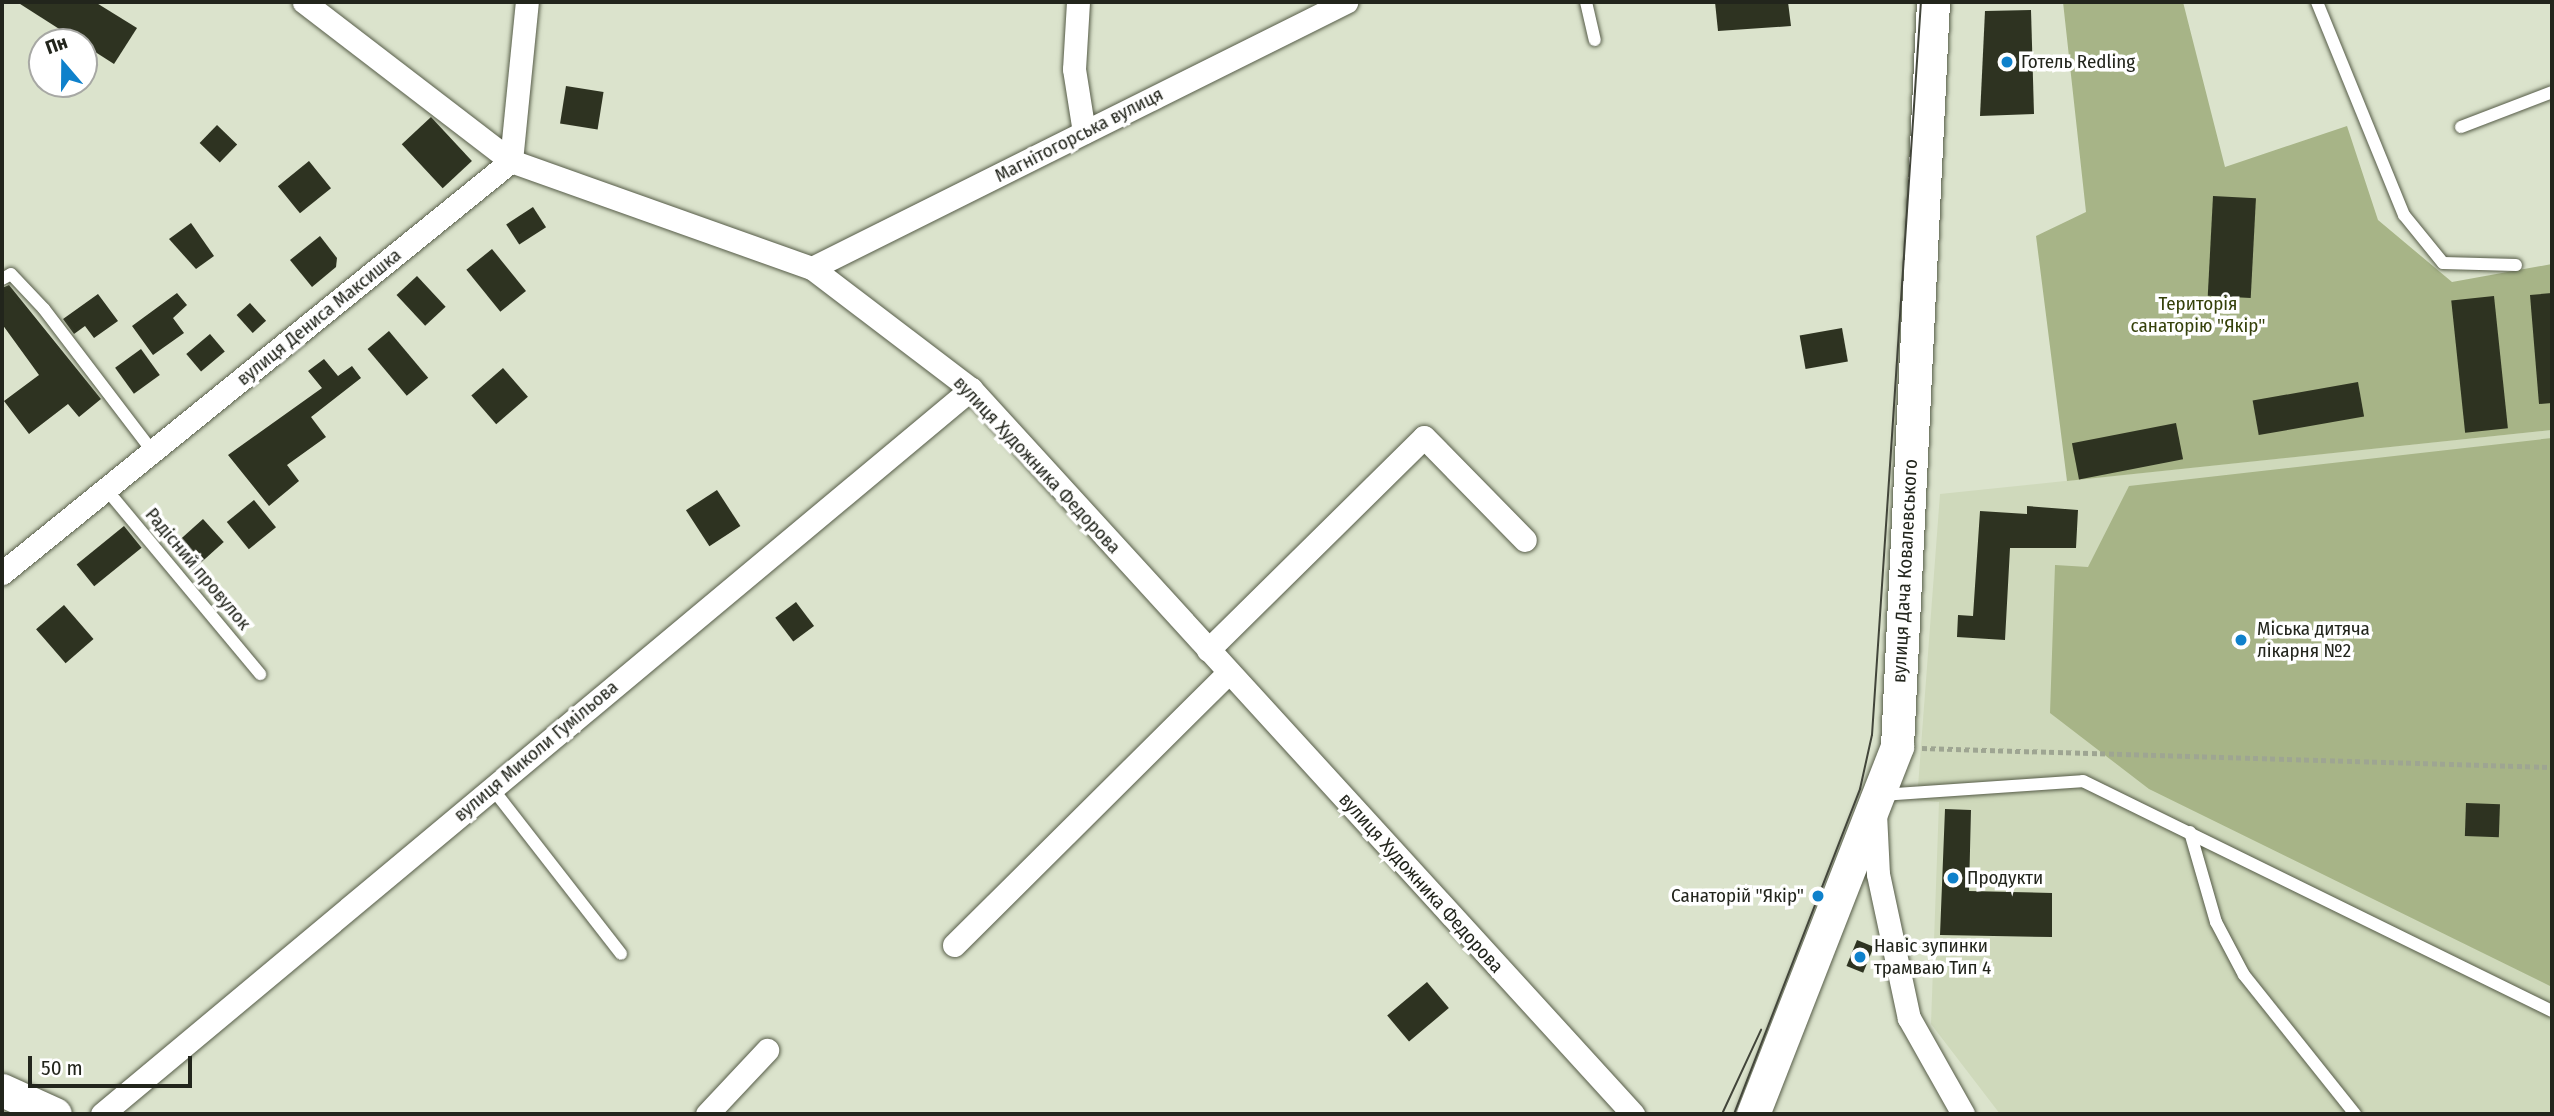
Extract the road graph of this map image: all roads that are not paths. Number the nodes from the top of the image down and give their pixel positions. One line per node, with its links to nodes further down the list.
1 (304, 2): 12 (street, вулиця Художника Федорова)
2 (527, 2): 12 (street)
3 (1078, 2): 11 (street)
4 (1586, 2): 8 (lane)
5 (1933, 2): 25 (street, вулиця Дача Ковалевського)
6 (2317, 2): 13 (lane)
7 (1341, 3): 11 (street, Магнітогорська вулиця)
8 (1595, 40)
9 (2552, 92): 10 (lane)
10 (2461, 127)
11 (1084, 132): 14 (street, Магнітогорська вулиця)
12 (511, 161): 14 (street, вулиця Художника Федорова); 17 (street, вулиця Дениса Максишка)
13 (2516, 265)
14 (812, 268): 16 (street, вулиця Художника Федорова)
15 (2, 279): 17 (lane)
16 (971, 389): 21 (street, вулиця Художника Федорова); 24 (street, вулиця Миколи Гумільова)
17 (153, 452): 18 (street, вулиця Дениса Максишка)
18 (106, 489): 20 (street, вулиця Дениса Максишка); 23 (lane, Радісний провулок)
19 (1525, 540): 21 (street)
20 (2, 573)
21 (1208, 650): 22 (street, вулиця Художника Федорова)
22 (1228, 673): 27 (street); 35 (street, вулиця Художника Федорова)
23 (260, 674)
24 (492, 788): 28 (lane); 33 (street, вулиця Миколи Гумільова)
25 (1878, 804): 26 (lane); 36 (street, вулиця Дача Ковалевського); 37 (street)
26 (2190, 832): 29 (lane); 38 (lane)
27 (954, 945)
28 (621, 954)
29 (2552, 1011)
30 (767, 1050): 34 (street)
31 (2, 1090): 32 (street)
32 (55, 1114)
33 (102, 1114)
34 (707, 1114)
35 (1633, 1114)
36 (1753, 1114)
37 (1963, 1114)
38 (2355, 1114)

